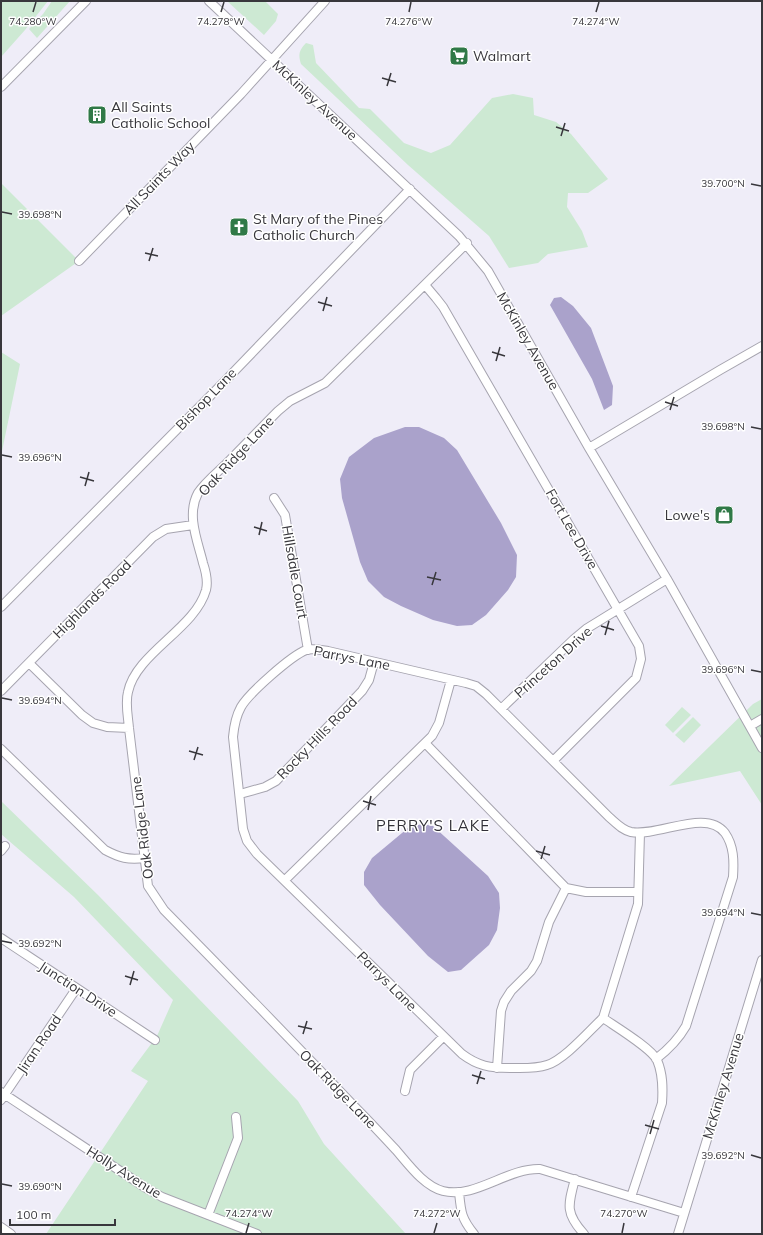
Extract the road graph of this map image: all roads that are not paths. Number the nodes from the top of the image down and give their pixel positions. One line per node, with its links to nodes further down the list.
1 (86, 1): 5 (street)
2 (209, 1): 4 (street, McKinley Avenue)
3 (325, 1): 4 (street, All Saints Way)
4 (272, 60): 6 (street, McKinley Avenue); 8 (street, All Saints Way)
5 (1, 87)
6 (410, 189): 7 (street, McKinley Avenue); 15 (street, Bishop Lane)
7 (467, 243): 9 (street, Oak Ridge Lane); 11 (street, McKinley Avenue)
8 (79, 261)
9 (425, 286): 13 (street, Oak Ridge Lane); 16 (street, Fort Lee Drive)
10 (762, 346): 11 (street)
11 (589, 448): 14 (street, McKinley Avenue)
12 (274, 498): 17 (street, Hillsdale Court)
13 (193, 524): 19 (street, Highlands Road); 25 (street, Oak Ridge Lane)
14 (667, 579): 16 (street, Princeton Drive); 24 (street, McKinley Avenue)
15 (1, 607)
16 (619, 609): 22 (street, Princeton Drive); 29 (street, Fort Lee Drive)
17 (308, 650): 18 (street, Parrys Lane); 30 (street, Parrys Lane)
18 (374, 662): 20 (street, Parrys Lane); 30 (street, Rocky Hills Road)
19 (29, 663): 21 (street, Highlands Road); 25 (street)
20 (451, 680): 22 (street, Parrys Lane); 26 (street)
21 (1, 691)
22 (501, 709): 29 (street, Parrys Lane)
23 (762, 719): 24 (street)
24 (750, 726): 27 (street, McKinley Avenue)
25 (130, 728): 32 (street, Oak Ridge Lane)
26 (425, 744): 33 (street); 34 (street)
27 (762, 748)
28 (1, 749): 32 (street)
29 (553, 761): 31 (street, Parrys Lane)
30 (240, 794): 33 (street, Parrys Lane)
31 (640, 833): 35 (street); 42 (street, Parrys Lane)
32 (145, 858): 48 (street, Oak Ridge Lane)
33 (284, 880): 40 (street, Parrys Lane)
34 (566, 888): 35 (street); 43 (street)
35 (638, 892): 39 (street)
36 (1, 938): 38 (street, Junction Drive)
37 (762, 960): 50 (street, McKinley Avenue)
38 (76, 989): 41 (street, Junction Drive); 45 (street, Jiran Road)
39 (603, 1018): 42 (street); 43 (street, Parrys Lane)
40 (443, 1037): 43 (street, Parrys Lane); 44 (street)
41 (155, 1040)
42 (656, 1059): 49 (street)
43 (497, 1068)
44 (405, 1091)
45 (2, 1096): 51 (street, Holly Avenue)
46 (236, 1117): 51 (street)
47 (575, 1179): 48 (street, Oak Ridge Lane); 49 (street, Oak Ridge Lane); 56 (street)
48 (458, 1192): 55 (street)
49 (631, 1197): 50 (street, Oak Ridge Lane)
50 (684, 1213): 57 (street, McKinley Avenue)
51 (208, 1215): 54 (street, Holly Avenue)
52 (1, 1227): 53 (street)
53 (11, 1234)
54 (257, 1234)
55 (474, 1234)
56 (584, 1234)
57 (678, 1234)

